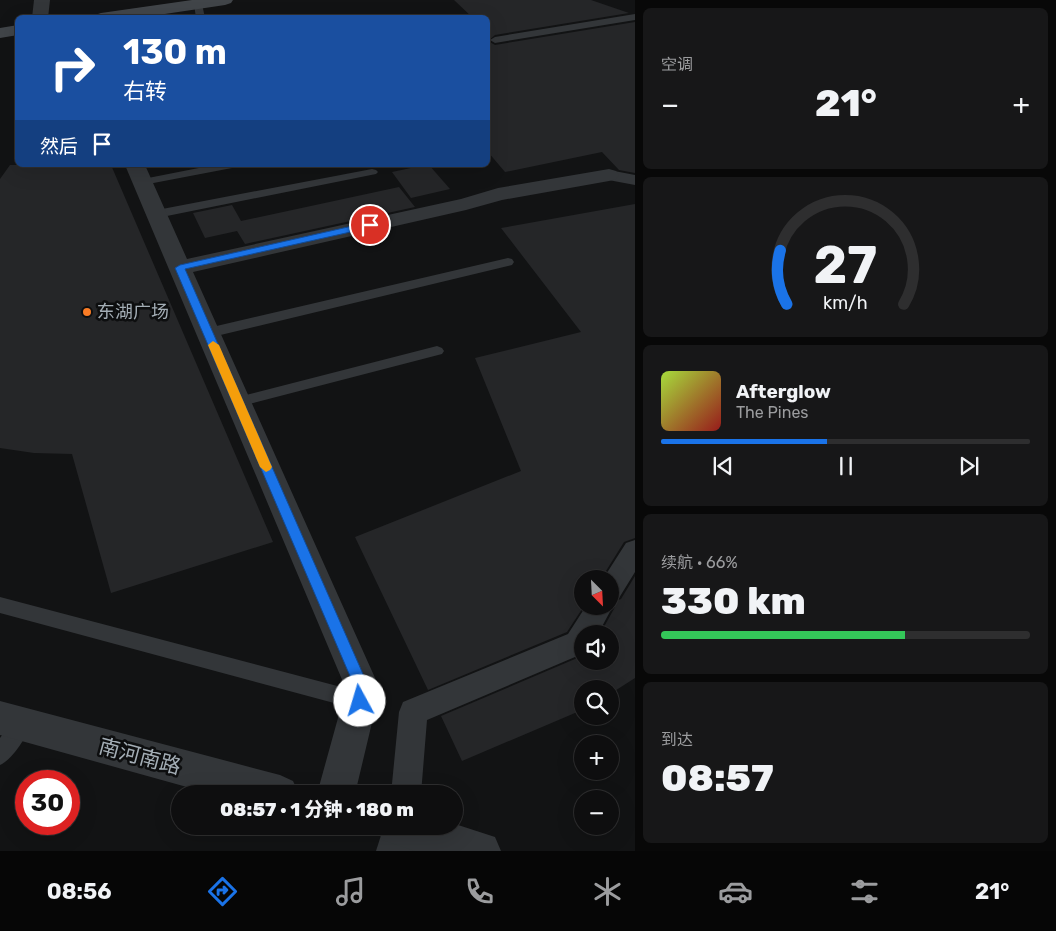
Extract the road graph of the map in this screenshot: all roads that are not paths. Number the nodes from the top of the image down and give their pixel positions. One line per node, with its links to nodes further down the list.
1 (42, 0): 4 (street)
2 (225, 0): 3 (main road)
3 (199, 11): 5 (main road)
4 (40, 15)
5 (138, 15)
6 (635, 17): 9 (lane)
7 (15, 30): 8 (main road)
8 (0, 33)
9 (495, 40)
10 (209, 167): 12 (lane)
11 (372, 172): 15 (lane)
12 (139, 173): 15 (street)
13 (609, 175): 14 (street); 17 (street)
14 (635, 180)
15 (157, 214): 17 (street)
16 (508, 262): 18 (lane)
17 (180, 268): 18 (street)
18 (208, 333): 20 (street)
19 (437, 351): 20 (lane)
20 (238, 402): 25 (street)
21 (635, 550): 22 (street)
22 (619, 576)
23 (0, 605): 25 (lane)
24 (574, 645): 30 (street)
25 (360, 701): 29 (street)
26 (11, 721): 27 (lane); 28 (street, 南河南路)
27 (0, 756)
28 (247, 785)
29 (338, 785)
30 (405, 785)
31 (432, 835): 32 (street)
32 (481, 851)

